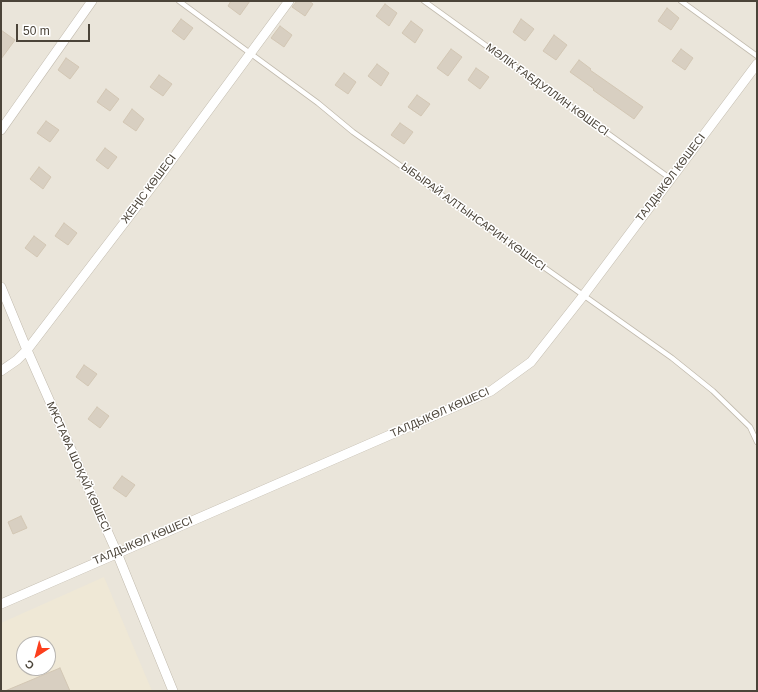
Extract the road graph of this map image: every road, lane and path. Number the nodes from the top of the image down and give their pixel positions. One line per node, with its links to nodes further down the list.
1 (92, 1): 9 (street)
2 (179, 1): 6 (lane, ЫБЫРАЙ АЛТЫНСАРИН КӨШЕСІ)
3 (289, 1): 6 (street, ЖЕҢІС КӨШЕСІ)
4 (424, 1): 10 (lane, МӘЛІК ҒАБДУЛЛИН КӨШЕСІ)
5 (681, 1): 7 (lane)
6 (250, 53): 12 (lane, ЫБЫРАЙ АЛТЫНСАРИН КӨШЕСІ); 13 (street, ЖЕҢІС КӨШЕСІ)
7 (757, 56)
8 (757, 64): 10 (street, ТАЛДЫКӨЛ КӨШЕСІ)
9 (1, 130)
10 (671, 179): 12 (street, ТАЛДЫКӨЛ КӨШЕСІ)
11 (1, 287): 13 (street, МҰСТАФА ШОҚАЙ КӨШЕСІ)
12 (583, 296): 15 (lane, ЫБЫРАЙ АЛТЫНСАРИН КӨШЕСІ); 16 (street, ТАЛДЫКӨЛ КӨШЕСІ)
13 (27, 350): 14 (street, ЖЕҢІС КӨШЕСІ); 16 (street, МҰСТАФА ШОҚАЙ КӨШЕСІ)
14 (1, 371)
15 (757, 441)
16 (117, 553): 17 (street, ТАЛДЫКӨЛ КӨШЕСІ); 18 (street, МҰСТАФА ШОҚАЙ КӨШЕСІ)
17 (1, 604)
18 (173, 691)

